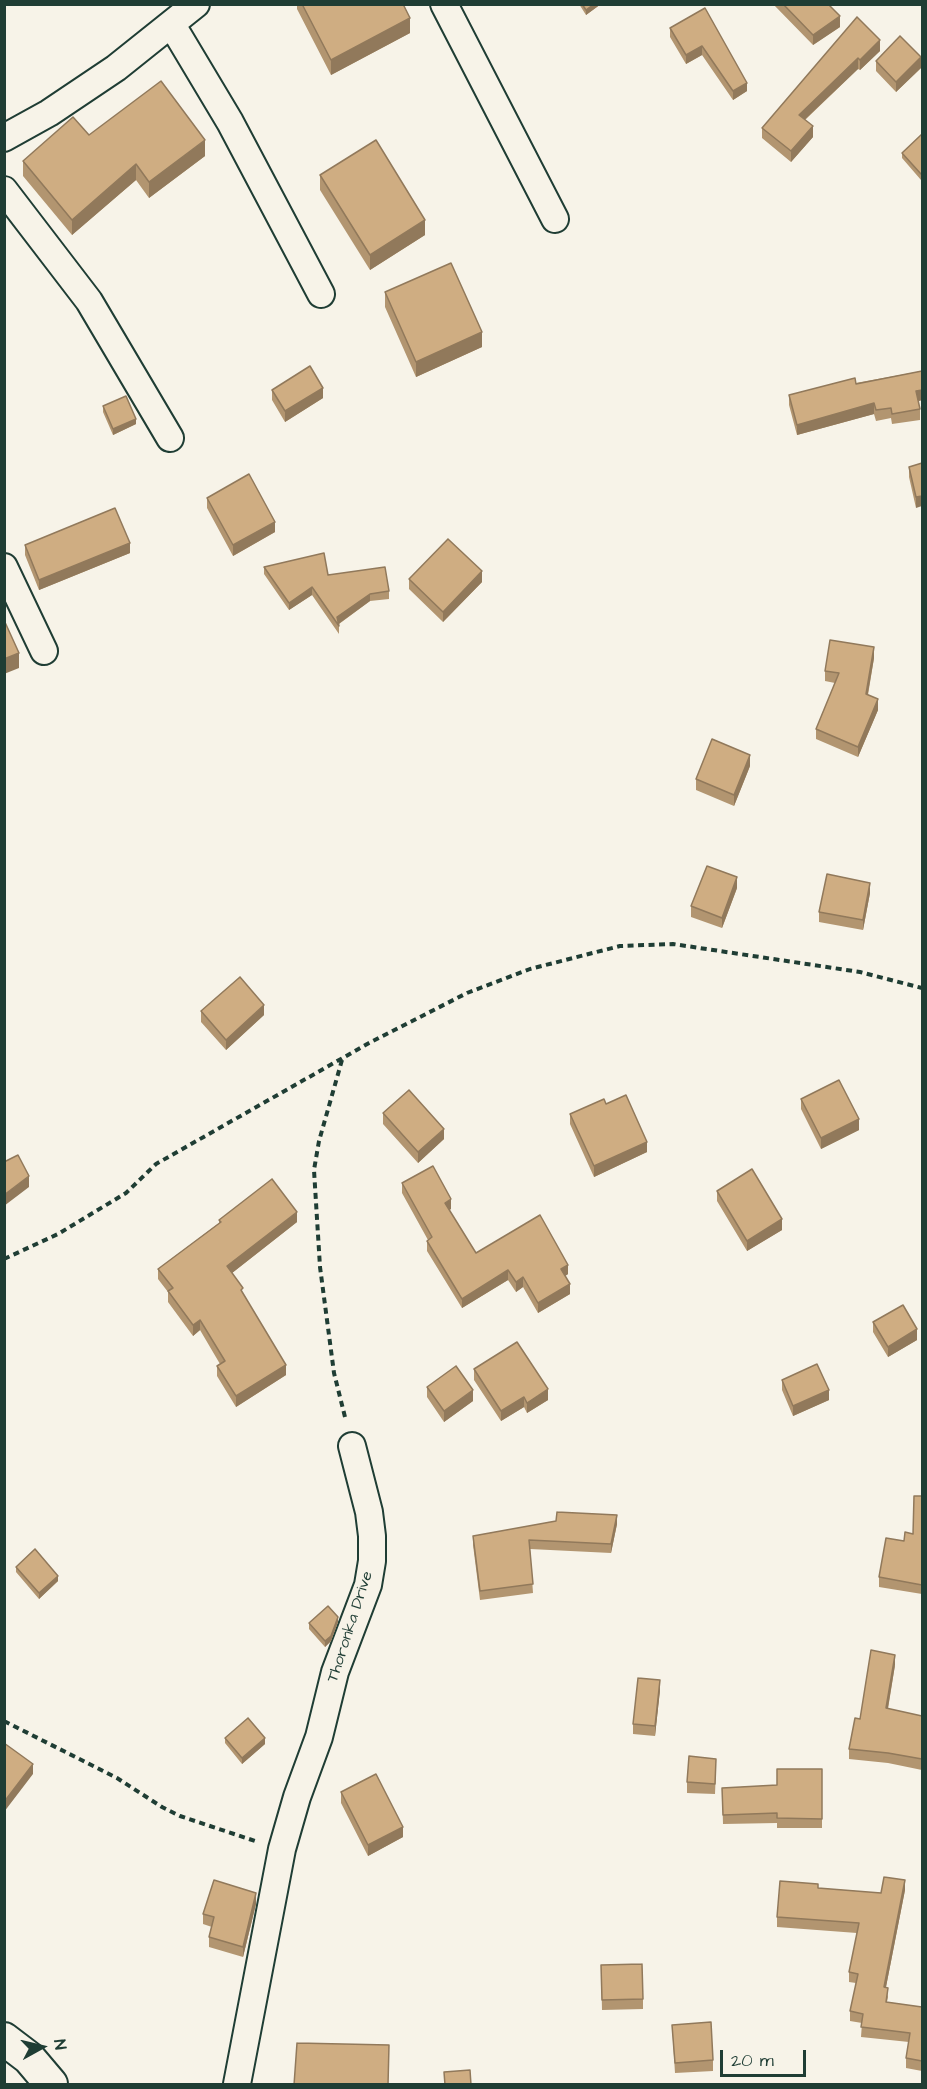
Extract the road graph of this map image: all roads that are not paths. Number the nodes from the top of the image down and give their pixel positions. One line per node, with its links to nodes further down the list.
1 (196, 4): 3 (street)
2 (444, 4): 6 (street)
3 (172, 25): 4 (street); 7 (street)
4 (4, 138)
5 (4, 190): 8 (street)
6 (555, 219)
7 (321, 294)
8 (170, 438)
9 (4, 567): 10 (street)
10 (44, 651)
11 (352, 1446): 14 (street, Thoronka Drive)
12 (4, 2039): 13 (street)
13 (51, 2085)
14 (237, 2085)

